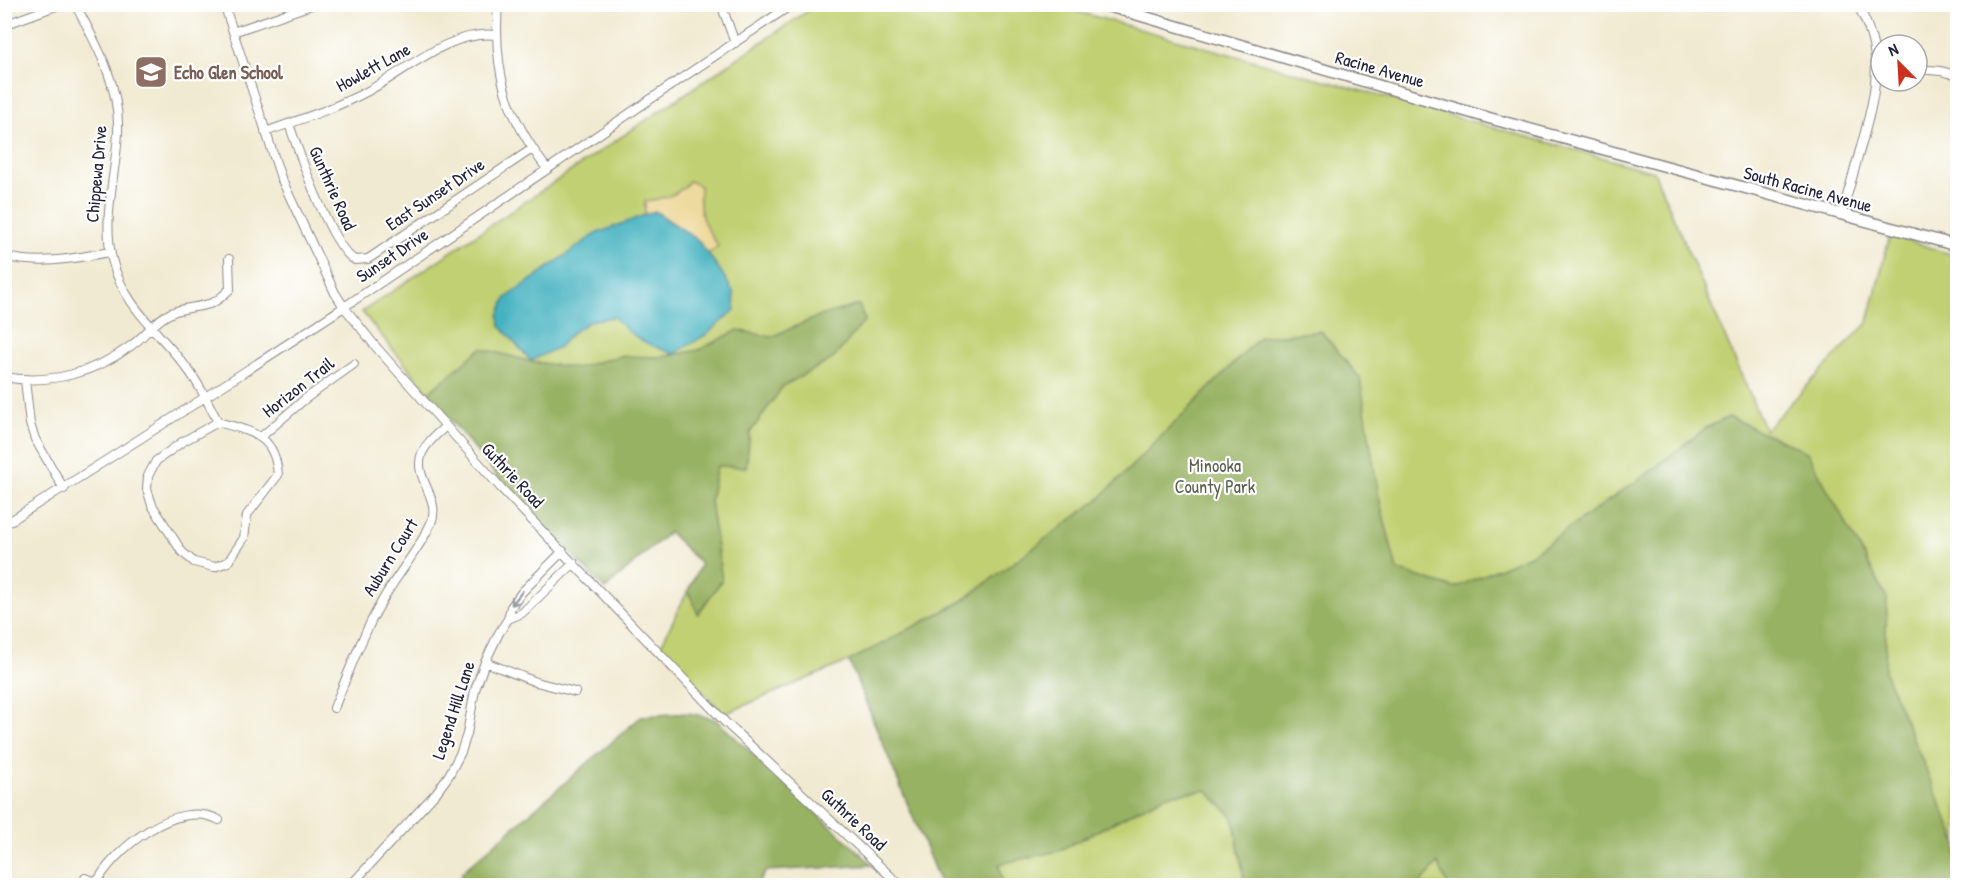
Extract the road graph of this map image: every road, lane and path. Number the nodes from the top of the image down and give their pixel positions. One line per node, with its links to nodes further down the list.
1 (61, 4): 10 (street)
2 (75, 4): 25 (street, Chippewa Drive)
3 (224, 4): 11 (street, Guthrie Road)
4 (314, 4): 11 (street)
5 (498, 4): 13 (street)
6 (721, 4): 14 (street)
7 (793, 4): 14 (street, Sunset Drive)
8 (1101, 4): 21 (main road, Racine Avenue)
9 (1857, 4): 12 (street)
10 (4, 25)
11 (232, 33): 19 (street, Guthrie Road)
12 (1870, 33)
13 (496, 34): 18 (street, Howlett Lane); 20 (street)
14 (735, 43): 22 (street, Sunset Drive)
15 (1929, 70): 16 (street)
16 (1958, 76)
17 (1874, 93): 23 (street)
18 (289, 124): 19 (street, Howlett Lane); 28 (street, Gunthrie Road)
19 (265, 132): 29 (street, Guthrie Road)
20 (532, 148): 22 (street); 28 (street, East Sunset Drive)
21 (1650, 163): 23 (main road, South Racine Avenue)
22 (546, 169): 29 (street, Sunset Drive)
23 (1841, 215): 24 (main road, South Racine Avenue)
24 (1958, 246)
25 (110, 252): 26 (street); 30 (street, Chippewa Drive)
26 (4, 256)
27 (229, 259): 30 (street)
28 (355, 260)
29 (344, 307): 34 (street, Sunset Drive); 36 (street, Guthrie Road)
30 (152, 328): 33 (street); 34 (street, Chippewa Drive)
31 (354, 364): 37 (street, Horizon Trail)
32 (4, 377): 33 (street)
33 (25, 380): 38 (street)
34 (207, 397): 35 (street); 38 (street, Sunset Drive)
35 (218, 422): 37 (street, Horizon Trail); 37 (street, Horizon Trail)
36 (446, 426): 40 (street, Guthrie Road); 47 (street, Auburn Court)
37 (262, 436)
38 (64, 489): 39 (street, Sunset Drive)
39 (4, 525)
40 (563, 551): 41 (street, Guthrie Road); 42 (street, Legend Hill Lane)
41 (574, 563): 43 (street, Legend Hill Lane); 52 (street, Guthrie Road)
42 (534, 581): 43 (street); 44 (street, Legend Hill Lane, one-way to 44)
43 (543, 592): 44 (street, Legend Hill Lane)
44 (508, 619): 45 (street, Legend Hill Lane)
45 (485, 662): 46 (street); 51 (street, Legend Hill Lane)
46 (575, 693)
47 (334, 708)
48 (219, 820): 50 (street)
49 (85, 878): 50 (street)
50 (95, 884)
51 (350, 885)
52 (901, 885)

